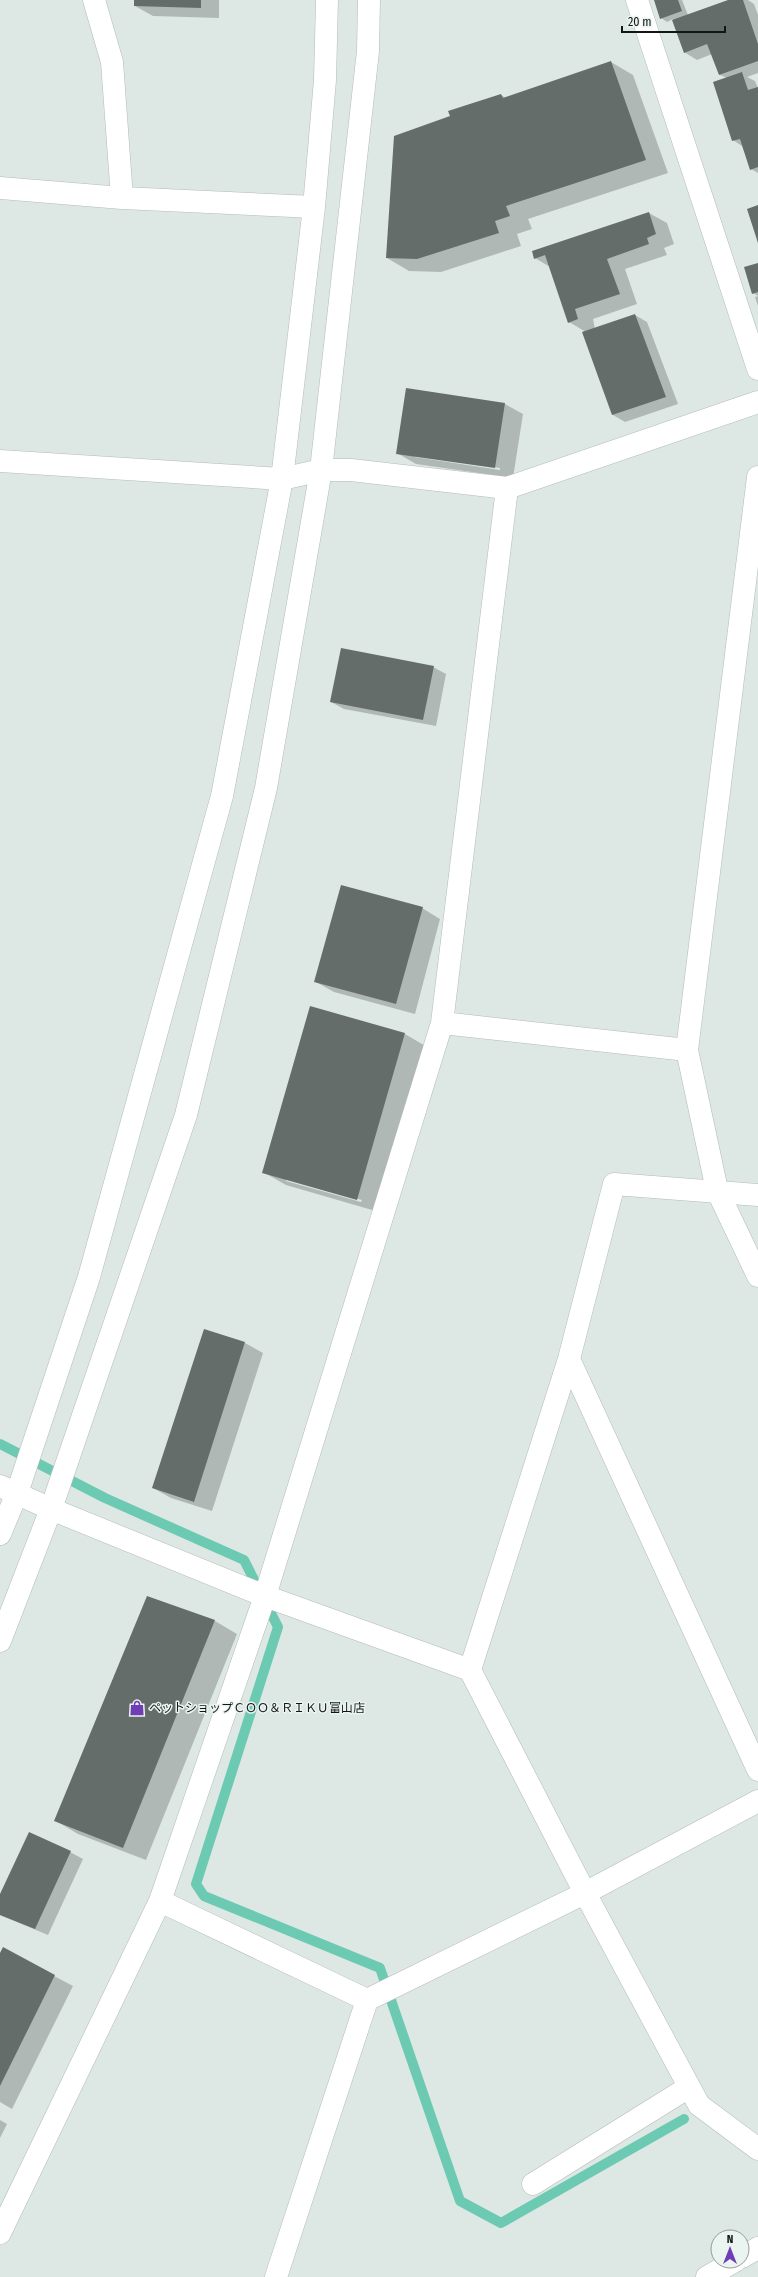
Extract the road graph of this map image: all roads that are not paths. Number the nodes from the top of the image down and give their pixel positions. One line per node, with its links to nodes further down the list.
1 (94, 0): 6 (street)
2 (327, 0): 7 (street)
3 (369, 0): 11 (street)
4 (637, 0): 8 (street)
5 (0, 188): 6 (street)
6 (122, 198): 7 (street)
7 (314, 207): 13 (street)
8 (758, 369)
9 (758, 402): 14 (street)
10 (0, 461): 13 (street)
11 (321, 470): 13 (street); 14 (street); 22 (street)
12 (758, 477): 16 (street)
13 (282, 479): 21 (street)
14 (507, 488): 15 (street)
15 (442, 1023): 16 (street); 24 (street)
16 (687, 1050): 17 (street)
17 (717, 1190): 18 (street); 19 (street); 20 (street)
18 (758, 1195)
19 (758, 1276)
20 (569, 1359): 26 (street); 27 (street)
21 (8, 1489): 22 (street); 23 (street)
22 (51, 1509): 24 (street); 25 (street)
23 (0, 1534)
24 (265, 1596): 26 (street); 30 (street)
25 (0, 1641)
26 (470, 1670): 29 (street)
27 (758, 1770)
28 (758, 1801): 29 (street)
29 (585, 1893): 31 (street); 32 (street)
30 (160, 1902): 31 (street); 35 (street)
31 (367, 2000): 37 (street)
32 (690, 2087): 33 (street); 34 (street)
33 (758, 2149)
34 (533, 2184)
35 (0, 2234)
36 (721, 2269): 38 (street)
37 (276, 2277)
38 (707, 2277)

